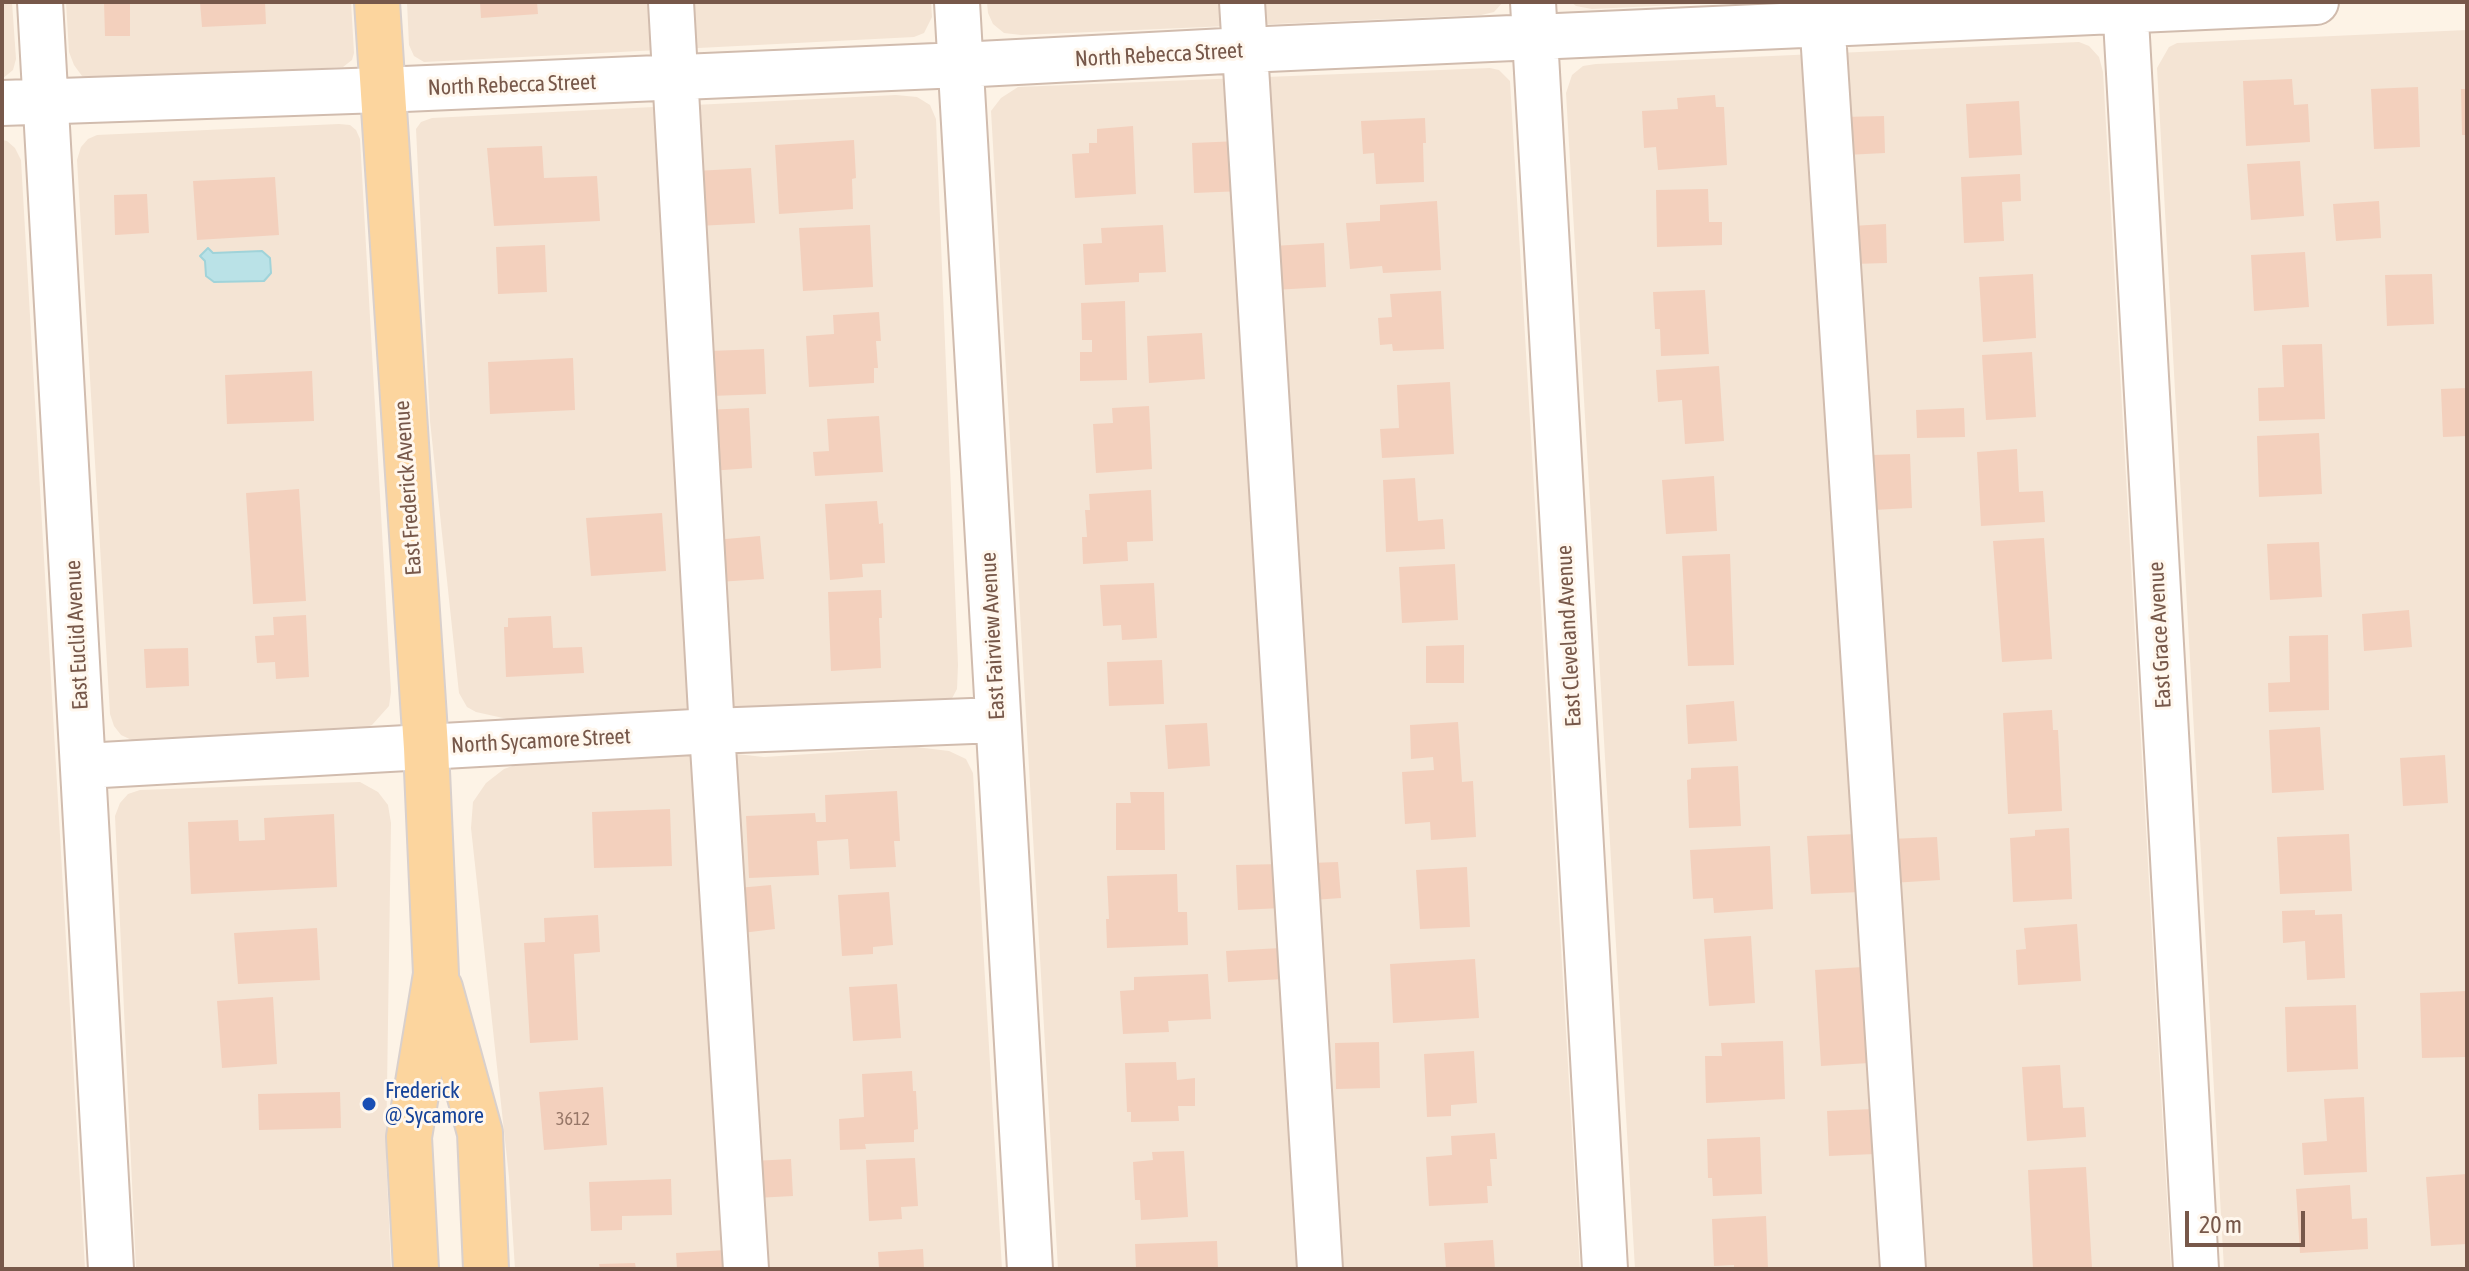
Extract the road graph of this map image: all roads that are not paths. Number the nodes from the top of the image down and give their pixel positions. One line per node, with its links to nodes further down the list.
1 (40, 2): 14 (street, East Euclid Avenue)
2 (377, 2): 13 (main road, East Frederick Avenue)
3 (671, 2): 12 (street)
4 (957, 2): 11 (street, East Fairview Avenue)
5 (1242, 2): 10 (street)
6 (2316, 2): 7 (street, North Rebecca Street)
7 (2125, 6): 8 (street, North Rebecca Street); 29 (street, East Grace Avenue)
8 (1821, 13): 9 (street, North Rebecca Street); 28 (street)
9 (1534, 20): 10 (street, North Rebecca Street); 27 (street, East Cleveland Avenue)
10 (1245, 50): 11 (street, North Rebecca Street); 26 (street)
11 (960, 65): 12 (street, North Rebecca Street); 16 (street, East Fairview Avenue)
12 (676, 78): 13 (street, North Rebecca Street); 17 (street)
13 (381, 90): 14 (street, North Rebecca Street); 18 (main road, East Frederick Avenue)
14 (45, 101): 15 (street, North Rebecca Street); 19 (street, East Euclid Avenue)
15 (2, 103)
16 (998, 720): 17 (street, North Sycamore Street); 25 (street, East Fairview Avenue)
17 (712, 731): 18 (street, North Sycamore Street); 24 (street)
18 (426, 748): 19 (street, North Sycamore Street); 20 (main road, East Frederick Avenue)
19 (84, 766): 21 (street, East Euclid Avenue)
20 (436, 974): 22 (main road, East Frederick Avenue); 23 (main road, East Frederick Avenue)
21 (111, 1269)
22 (416, 1269)
23 (486, 1269)
24 (746, 1269)
25 (1030, 1269)
26 (1320, 1269)
27 (1605, 1269)
28 (1903, 1269)
29 (2196, 1269)

